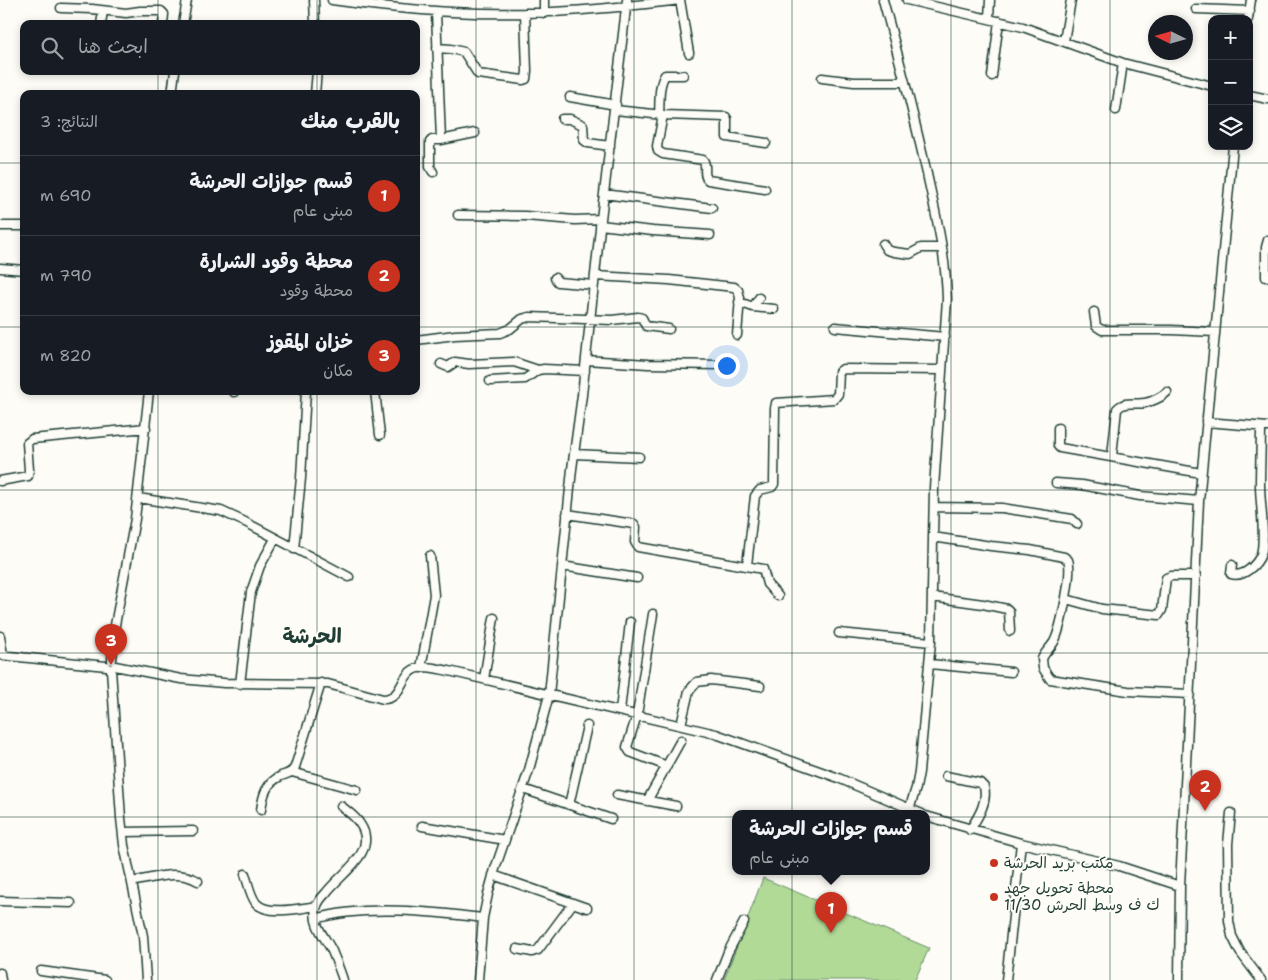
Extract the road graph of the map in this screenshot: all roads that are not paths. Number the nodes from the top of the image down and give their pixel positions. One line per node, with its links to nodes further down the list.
1 (186, 0): 24 (street)
2 (314, 0): 25 (street)
3 (332, 0): 17 (street)
4 (544, 0): 18 (street)
5 (680, 0): 12 (street); 29 (street)
6 (883, 0): 36 (street)
7 (911, 0): 11 (street)
8 (990, 0): 21 (street)
9 (1071, 0): 27 (street)
10 (1251, 0): 20 (street)
11 (922, 1): 13 (street)
12 (627, 3): 18 (street); 43 (street)
13 (944, 4): 21 (street)
14 (61, 8): 16 (street)
15 (1196, 9): 20 (street)
16 (103, 12): 22 (street); 23 (street)
17 (436, 12): 19 (street); 28 (street)
18 (544, 13): 19 (street)
19 (525, 14): 28 (street)
20 (1249, 15)
21 (989, 18): 26 (street)
22 (102, 20)
23 (163, 20)
24 (184, 20)
25 (315, 20)
26 (999, 21): 27 (street); 34 (street)
27 (1064, 41): 30 (street)
28 (437, 48): 48 (street)
29 (689, 53)
30 (1123, 63): 37 (street); 44 (street)
31 (174, 75): 38 (street)
32 (317, 75): 39 (street)
33 (683, 75): 45 (street)
34 (992, 76)
35 (822, 78): 36 (street)
36 (906, 82): 63 (street)
37 (1208, 85)
38 (173, 90)
39 (315, 90)
40 (1253, 96): 42 (street)
41 (570, 97): 43 (street)
42 (1268, 99)
43 (615, 107): 45 (street); 50 (street)
44 (1116, 110)
45 (661, 115): 49 (street); 53 (street)
46 (562, 118): 50 (street)
47 (475, 133): 48 (street)
48 (441, 140): 52 (street)
49 (766, 143)
50 (610, 146): 54 (street)
51 (1233, 150): 78 (street)
52 (433, 172)
53 (765, 189)
54 (604, 194): 55 (street); 57 (street)
55 (712, 208)
56 (458, 215): 57 (street)
57 (600, 222): 60 (street); 66 (street)
58 (1, 226): 59 (street)
59 (20, 226)
60 (710, 235)
61 (1268, 240): 67 (street)
62 (883, 244): 63 (street)
63 (942, 248): 80 (street)
64 (0, 268): 65 (street)
65 (20, 270)
66 (595, 276): 69 (street); 71 (street)
67 (1266, 277)
68 (554, 278): 69 (street)
69 (594, 285): 75 (street)
70 (759, 298): 72 (street)
71 (739, 302): 72 (street); 79 (street)
72 (753, 307): 73 (street)
73 (774, 309)
74 (1094, 312): 78 (street)
75 (591, 320): 77 (street); 81 (street); 82 (street)
76 (835, 327): 80 (street)
77 (669, 329)
78 (1215, 332): 93 (street)
79 (737, 335)
80 (944, 336): 86 (street)
81 (420, 340)
82 (586, 360): 84 (street); 87 (street)
83 (442, 364): 85 (street)
84 (721, 365)
85 (538, 370): 87 (street); 88 (street)
86 (942, 370): 106 (street); 114 (street)
87 (585, 371): 98 (street)
88 (490, 381)
89 (1167, 392): 99 (street)
90 (149, 395): 95 (street)
91 (306, 395): 111 (street)
92 (375, 395): 97 (street)
93 (1206, 422): 94 (street); 101 (street)
94 (1265, 427): 115 (street)
95 (146, 428): 102 (street); 104 (street)
96 (1058, 428): 99 (street)
97 (380, 435)
98 (574, 454): 100 (street); 107 (street)
99 (1112, 456): 101 (street)
100 (638, 457)
101 (1201, 473): 105 (street)
102 (0, 481)
103 (1056, 483): 105 (street)
104 (138, 498): 110 (street); 131 (street)
105 (1200, 501): 116 (street)
106 (934, 507): 108 (street); 109 (street)
107 (567, 514): 113 (street); 114 (street)
108 (1077, 524)
109 (933, 537): 120 (street); 121 (street)
110 (275, 539): 111 (street); 136 (street)
111 (294, 549): 117 (street)
112 (430, 556): 132 (street)
113 (562, 566): 118 (street); 139 (street)
114 (747, 566): 119 (street)
115 (1232, 566)
116 (1196, 576): 121 (street); 138 (street)
117 (349, 577)
118 (637, 578)
119 (778, 596)
120 (932, 597): 125 (street); 128 (street)
121 (1066, 599): 138 (street)
122 (653, 614): 141 (street)
123 (494, 618): 134 (street)
124 (630, 622): 140 (street)
125 (1010, 631)
126 (839, 634): 128 (street)
127 (0, 636): 129 (street)
128 (931, 642): 130 (street)
129 (1, 655): 131 (street)
130 (930, 664): 133 (street); 156 (street)
131 (111, 665): 136 (street); 163 (street)
132 (421, 668): 134 (street); 135 (street)
133 (1011, 672)
134 (484, 679): 139 (street)
135 (321, 683): 136 (street); 146 (street)
136 (240, 684)
137 (760, 686): 142 (street)
138 (1190, 694): 170 (street)
139 (549, 695): 140 (street); 148 (street)
140 (620, 711): 141 (street)
141 (637, 715): 142 (street); 145 (street)
142 (681, 725): 156 (street)
143 (588, 726): 152 (street)
144 (681, 740): 145 (street)
145 (667, 766): 151 (street)
146 (292, 772): 149 (street); 155 (street)
147 (946, 776): 161 (street)
148 (523, 789): 152 (street); 164 (street)
149 (357, 790)
150 (617, 795): 151 (street)
151 (647, 801): 154 (street)
152 (569, 805): 159 (street)
153 (340, 806): 174 (street)
154 (676, 806)
155 (261, 810)
156 (909, 810)
157 (1231, 813): 190 (street)
158 (930, 817): 161 (street)
159 (610, 819)
160 (422, 826): 164 (street)
161 (970, 830): 165 (street)
162 (193, 831): 163 (street)
163 (123, 832): 169 (street)
164 (506, 840): 167 (street)
165 (1021, 843): 170 (street); 188 (street)
166 (245, 874): 174 (street)
167 (494, 875): 173 (street); 176 (street)
168 (198, 881): 169 (street)
169 (132, 882): 184 (street)
170 (1180, 886): 189 (street)
171 (0, 901): 172 (street)
172 (71, 903)
173 (573, 903): 175 (street); 179 (street)
174 (317, 906): 177 (street)
175 (588, 908)
176 (483, 918): 177 (street); 186 (street)
177 (316, 919): 185 (street)
178 (744, 922): 187 (street)
179 (517, 949)
180 (41, 971): 183 (street)
181 (0, 973): 182 (street)
182 (1, 980)
183 (105, 980)
184 (146, 980)
185 (343, 980)
186 (478, 980)
187 (717, 980)
188 (1006, 980)
189 (1179, 980)
190 (1261, 980)

